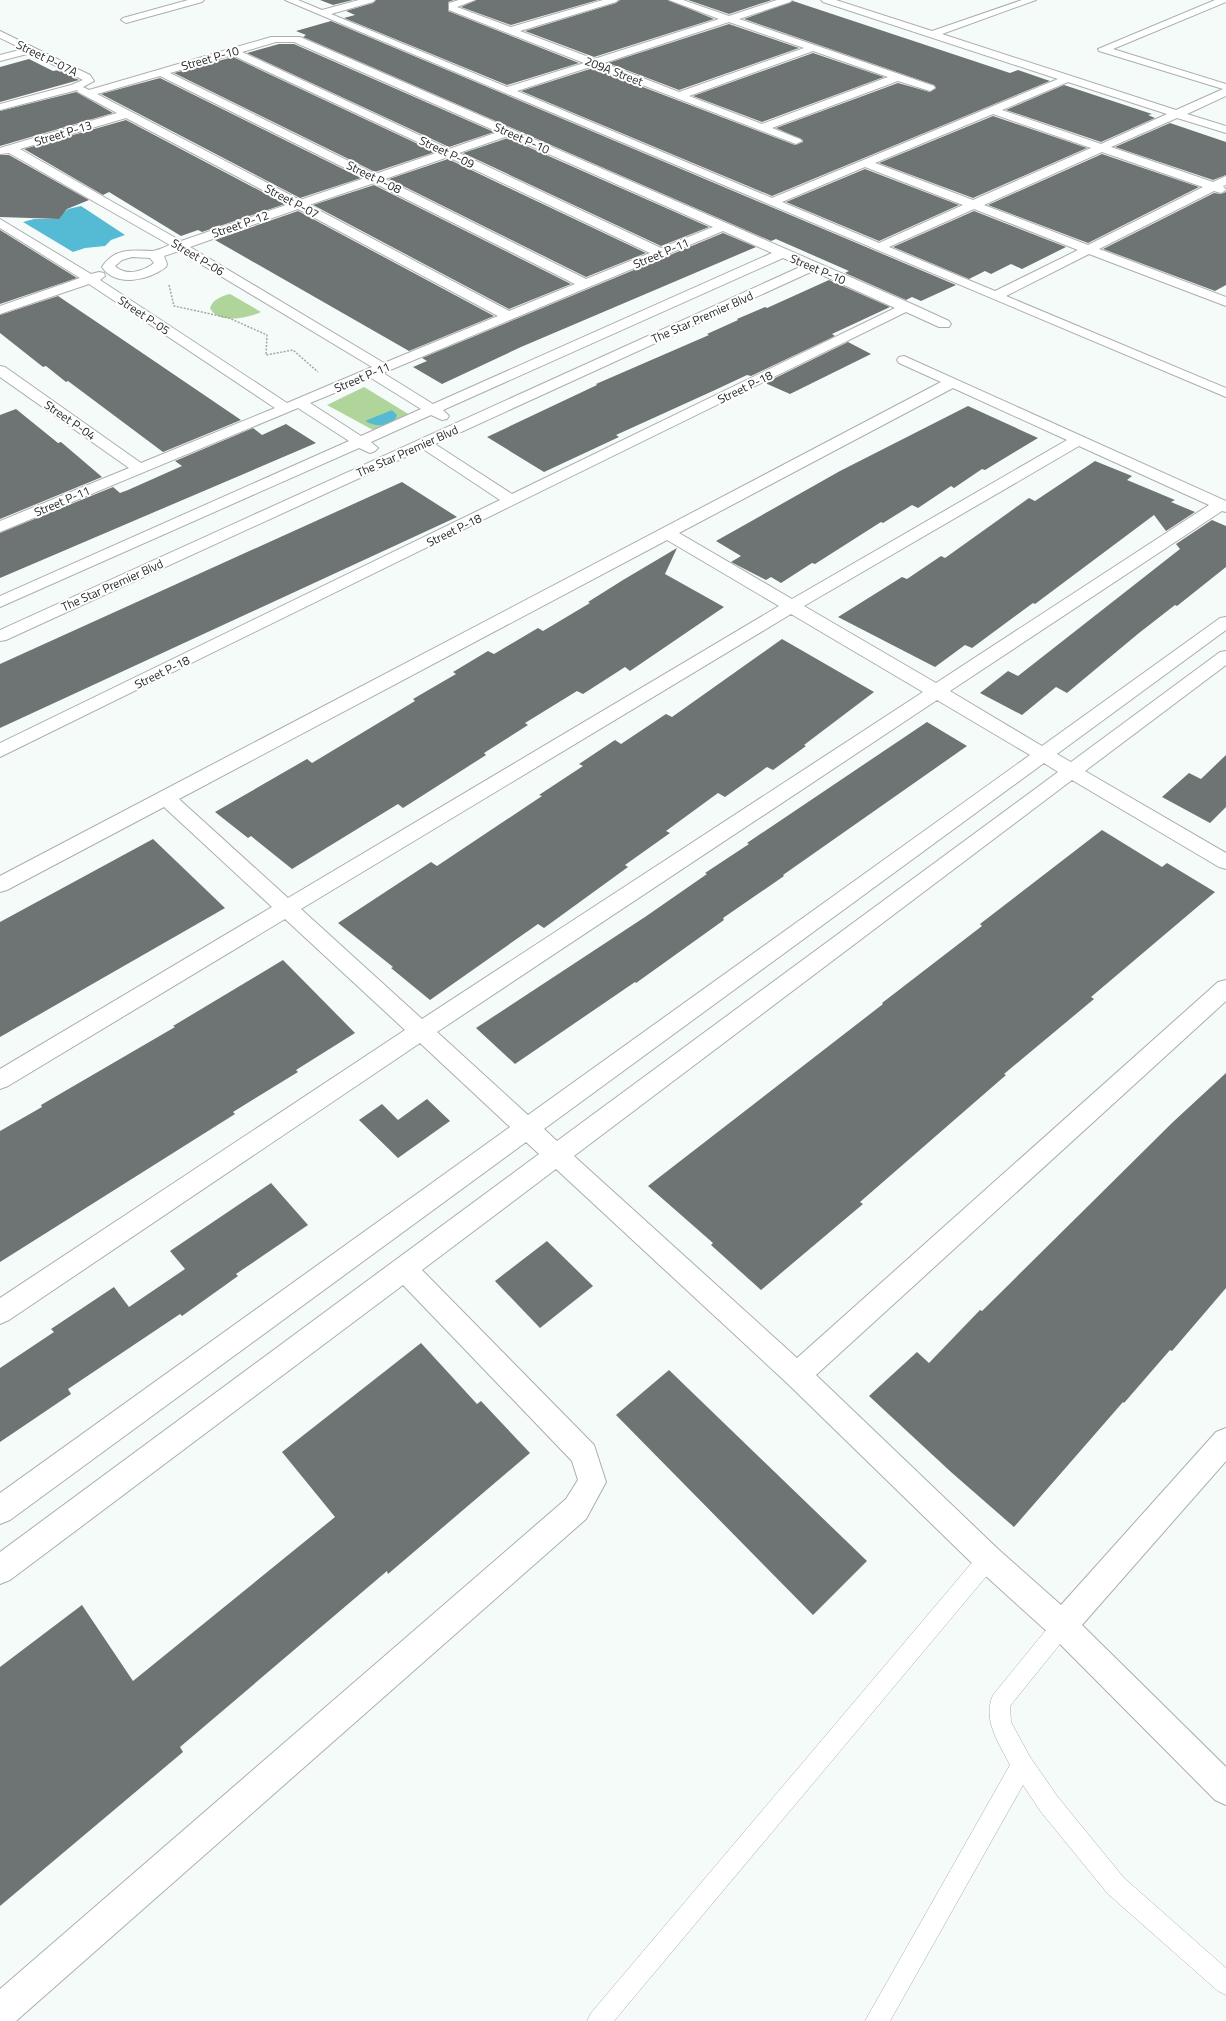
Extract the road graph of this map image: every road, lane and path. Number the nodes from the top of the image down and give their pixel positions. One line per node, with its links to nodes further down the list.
1 (199, 0): 15 (street)
2 (290, 0): 12 (street)
3 (370, 0): 12 (street)
4 (470, 0): 16 (street, 209A Street)
5 (613, 0): 16 (street)
6 (674, 0): 13 (street)
7 (766, 0): 13 (street)
8 (787, 0): 14 (street)
9 (826, 0): 18 (street)
10 (1031, 0): 18 (street)
11 (1223, 0): 27 (street)
12 (322, 13): 30 (street)
13 (719, 16): 14 (street); 23 (street)
14 (729, 19): 19 (street); 23 (street)
15 (126, 20)
16 (510, 31): 23 (street, 209A Street)
17 (0, 34): 20 (street, Street P-07A)
18 (933, 34): 26 (street)
19 (814, 48): 25 (street); 32 (street)
20 (32, 50): 22 (street); 28 (street, Street P-07A)
21 (233, 51): 24 (street, Street P-10); 39 (street, Street P-10); 43 (street, Street P-09)
22 (1, 58)
23 (588, 61): 30 (street); 32 (street, 209A Street)
24 (161, 72): 28 (street, Street P-10); 45 (street, Street P-08)
25 (898, 77): 29 (street); 37 (street)
26 (1067, 79): 34 (street); 36 (street)
27 (1226, 87)
28 (83, 88): 33 (street, Street P-10); 35 (street, Street P-07)
29 (930, 88)
30 (502, 89): 49 (street)
31 (1226, 92): 36 (street)
32 (678, 96): 37 (street, 209A Street)
33 (0, 107)
34 (992, 110): 41 (street); 44 (street)
35 (126, 114): 42 (street, Street P-13); 50 (street, Street P-07)
36 (1176, 114): 38 (street); 41 (street)
37 (762, 128): 40 (street, 209A Street)
38 (1226, 130)
39 (509, 132): 43 (street, Street P-12); 53 (street, Street P-10)
40 (796, 141)
41 (1101, 148): 47 (street); 51 (street)
42 (6, 150): 54 (street, Street P-06)
43 (449, 153): 45 (street, Street P-12); 57 (street, Street P-09)
44 (865, 163): 49 (street); 51 (street)
45 (376, 178): 50 (street, Street P-12); 64 (street, Street P-08)
46 (1226, 180): 47 (street)
47 (1214, 186): 48 (street); 56 (street)
48 (1226, 190)
49 (772, 202): 55 (street)
50 (298, 204): 54 (street, Street P-12); 69 (street, Street P-07)
51 (973, 205): 55 (street); 56 (street)
52 (0, 223): 62 (street, Street P-05)
53 (723, 227): 57 (street, Street P-11); 58 (street, Street P-10)
54 (180, 246): 59 (street, Street P-12); 73 (street, Street P-06)
55 (879, 247): 65 (street)
56 (1089, 250): 65 (street); 66 (street)
57 (661, 253): 64 (street, Street P-11)
58 (783, 253): 60 (street, Street P-10); 79 (street, The Star Premier Blvd)
59 (154, 255): 61 (street); 61 (street)
60 (813, 266): 67 (street, Street P-10); 80 (street, The Star Premier Blvd)
61 (112, 272): 62 (street)
62 (90, 279): 68 (street); 78 (street, Street P-05)
63 (168, 282): 75 (path)
64 (586, 284): 69 (street, Street P-11)
65 (996, 296): 76 (street)
66 (1225, 302)
67 (907, 307): 70 (street, Street P-10); 86 (street, Street P-18)
68 (0, 310)
69 (509, 316): 73 (street, Street P-11)
70 (944, 324)
71 (904, 360): 74 (street)
72 (0, 370): 85 (street, Street P-04)
73 (378, 370): 75 (street, Street P-11); 79 (street, Street P-06)
74 (953, 382): 81 (street); 89 (street)
75 (336, 388): 77 (street, Street P-11)
76 (1226, 393)
77 (300, 403): 78 (street, Street P-11); 82 (street)
78 (286, 409): 85 (street, Street P-11)
79 (432, 409): 80 (street, Street P-06); 82 (street, The Star Premier Blvd)
80 (460, 427): 83 (street, The Star Premier Blvd)
81 (1078, 440): 87 (street); 91 (street)
82 (360, 442): 84 (street); 90 (street, The Star Premier Blvd)
83 (424, 443): 84 (street, The Star Premier Blvd); 86 (street)
84 (387, 460): 93 (street, The Star Premier Blvd)
85 (140, 469): 88 (street, Street P-11)
86 (512, 501): 96 (street, Street P-18)
87 (1223, 506): 95 (street)
88 (0, 527)
89 (668, 533): 91 (street); 99 (street)
90 (0, 602)
91 (792, 606): 95 (street); 102 (street)
92 (1226, 622): 97 (street)
93 (0, 636)
94 (1226, 656): 98 (street)
95 (936, 691): 97 (street); 104 (street)
96 (0, 751)
97 (1043, 754): 98 (street); 106 (street)
98 (1072, 771): 100 (street); 107 (street)
99 (166, 798): 101 (street); 102 (street)
100 (1226, 862)
101 (0, 885)
102 (288, 909): 104 (street); 105 (street)
103 (1226, 988): 110 (street)
104 (421, 1031): 106 (street); 109 (street)
105 (0, 1080)
106 (528, 1128): 107 (street); 112 (street)
107 (557, 1155): 108 (street); 110 (street)
108 (404, 1269): 114 (street); 119 (street)
109 (0, 1312)
110 (797, 1374): 113 (street)
111 (1226, 1441): 115 (street)
112 (0, 1510)
113 (988, 1559): 115 (street); 120 (lane)
114 (0, 1570)
115 (1062, 1626): 116 (lane); 117 (street)
116 (1022, 1765): 118 (lane); 121 (lane)
117 (1226, 1789)
118 (1226, 1983)
119 (0, 2012)
120 (599, 2021)
121 (877, 2021)

